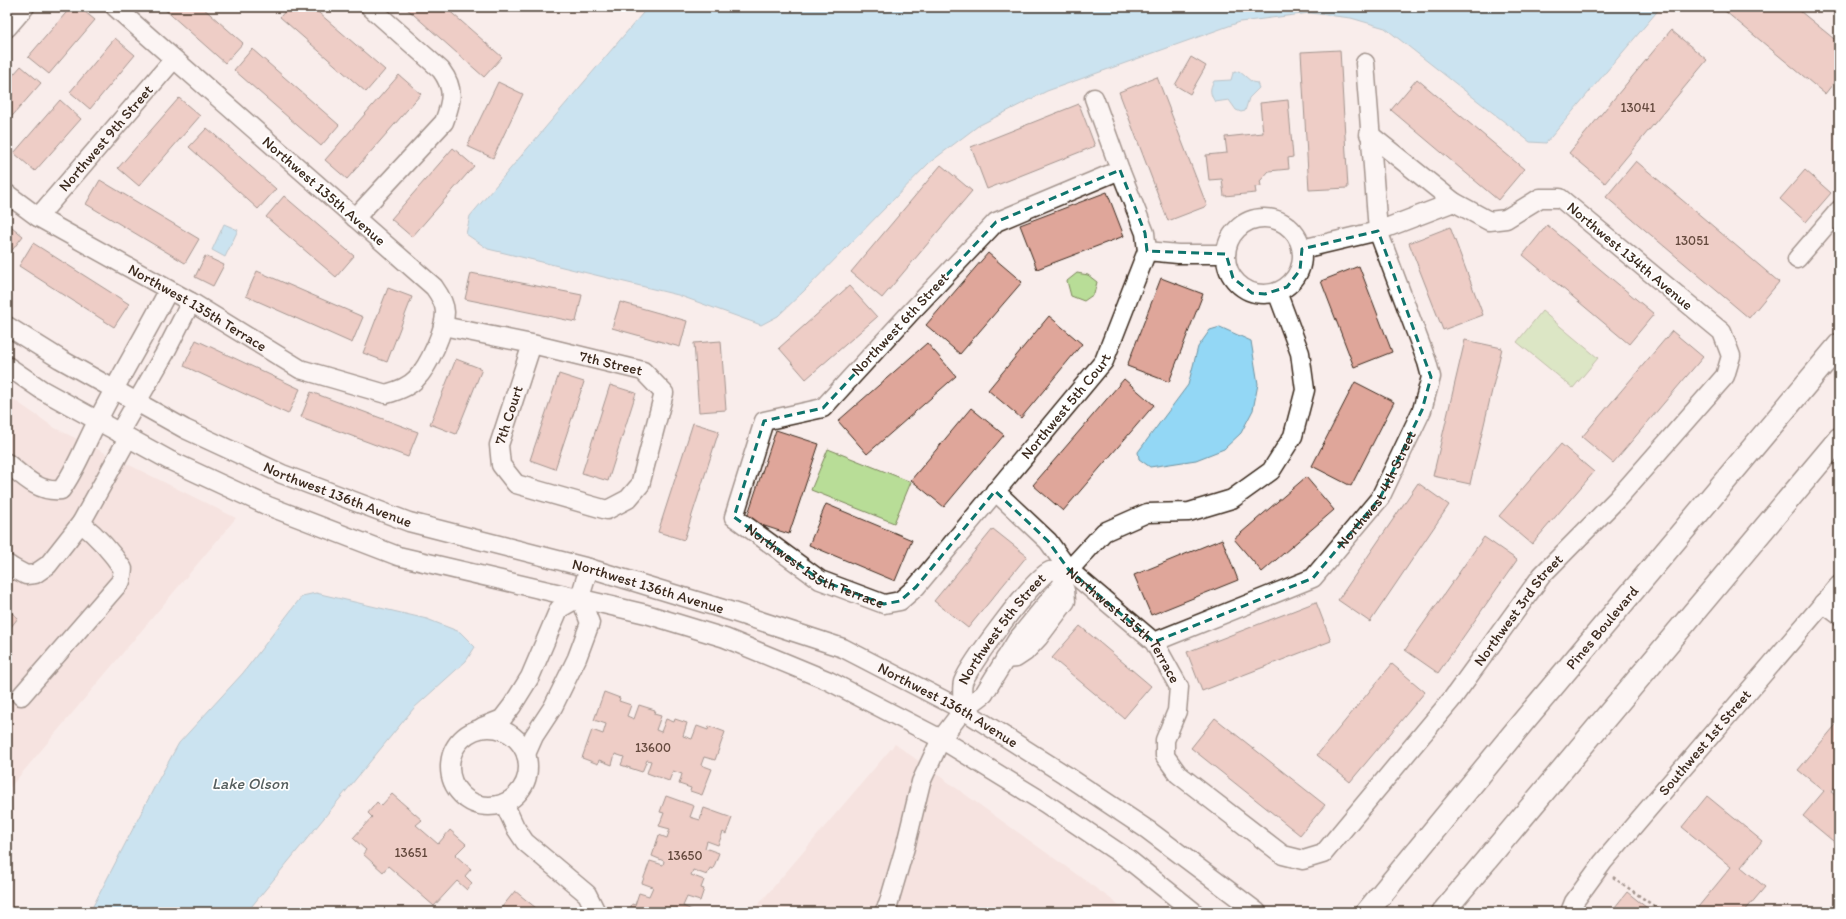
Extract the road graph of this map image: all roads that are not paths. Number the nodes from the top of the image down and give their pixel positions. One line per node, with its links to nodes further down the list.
1 (25, 7): 4 (street)
2 (115, 7): 5 (street, Northwest 135th Avenue)
3 (370, 7): 14 (street)
4 (7, 28)
5 (174, 59): 13 (street, Northwest 9th Street); 14 (street, Northwest 135th Avenue)
6 (1365, 63): 8 (street)
7 (1094, 98): 9 (street)
8 (1370, 134): 11 (street, Northwest 134th Avenue); 15 (street)
9 (1120, 170): 17 (street); 38 (street, Northwest 6th Street)
10 (7, 194): 13 (street, Northwest 135th Terrace)
11 (1454, 202): 15 (street); 27 (street, Northwest 134th Avenue)
12 (1839, 210): 19 (street)
13 (38, 217): 20 (street, Northwest 135th Terrace)
14 (355, 218): 24 (street, Northwest 135th Avenue)
15 (1378, 231): 16 (street); 51 (street, Northwest 4th Street)
16 (1302, 249): 18 (street); 21 (street)
17 (1147, 251): 18 (street); 36 (street, Northwest 5th Court)
18 (1226, 254): 21 (street)
19 (1797, 259)
20 (168, 290): 22 (street, Northwest 135th Terrace); 29 (street)
21 (1277, 292): 42 (street, Northwest 5th Street)
22 (191, 302): 30 (street, Northwest 135th Terrace); 31 (street)
23 (7, 326): 29 (street, Northwest 136th Avenue)
24 (443, 326): 25 (street); 30 (street, Northwest 135th Avenue)
25 (532, 344): 37 (street, 7th Street); 37 (street, 7th Court)
26 (1839, 345): 65 (highway, Pines Boulevard)
27 (1731, 356): 59 (street, Northwest 3rd Street)
28 (7, 366): 32 (street, Northwest 136th Avenue)
29 (114, 390): 31 (street, Northwest 136th Avenue); 32 (street)
30 (399, 390)
31 (137, 402): 33 (street); 41 (street, Northwest 136th Avenue)
32 (97, 421): 33 (street, Northwest 136th Avenue); 35 (street)
33 (124, 435): 39 (street); 45 (street, Northwest 136th Avenue)
34 (1839, 439): 66 (highway)
35 (7, 463)
36 (995, 491): 42 (street, Northwest 135th Terrace); 47 (street, Northwest 5th Court)
37 (628, 499)
38 (734, 517): 47 (street, Northwest 135th Terrace)
39 (81, 524): 40 (street); 53 (street)
40 (7, 564)
41 (589, 568): 45 (street); 54 (street, Northwest 136th Avenue)
42 (1069, 570): 44 (street, Northwest 5th Street); 46 (street, Northwest 5th Street); 51 (street, Northwest 135th Terrace)
43 (1839, 585): 48 (street, Southwest 1st Street)
44 (1062, 586): 49 (street, Northwest 5th Street); 52 (street)
45 (580, 597): 55 (street); 56 (street, Northwest 136th Avenue); 57 (street)
46 (1022, 600): 49 (street); 54 (street, Northwest 5th Street)
47 (900, 601)
48 (1824, 603): 50 (street); 60 (street, Southwest 1st Street)
49 (1038, 612): 52 (street, Northwest 5th Street)
50 (1839, 615)
51 (1154, 642): 59 (street, Northwest 135th Terrace)
52 (1005, 659): 54 (street, Northwest 5th Street)
53 (21, 696)
54 (963, 710): 56 (street, Northwest 5th Street); 64 (street, Northwest 136th Avenue)
55 (478, 729): 57 (street); 58 (street)
56 (941, 739): 62 (street, Northwest 5th Street); 63 (street, Northwest 136th Avenue)
57 (526, 754): 58 (street)
58 (504, 803): 61 (street)
59 (1303, 860)
60 (1572, 907)
61 (596, 912)
62 (884, 912)
63 (1194, 912)
64 (1257, 912)
65 (1367, 912)
66 (1443, 912)

